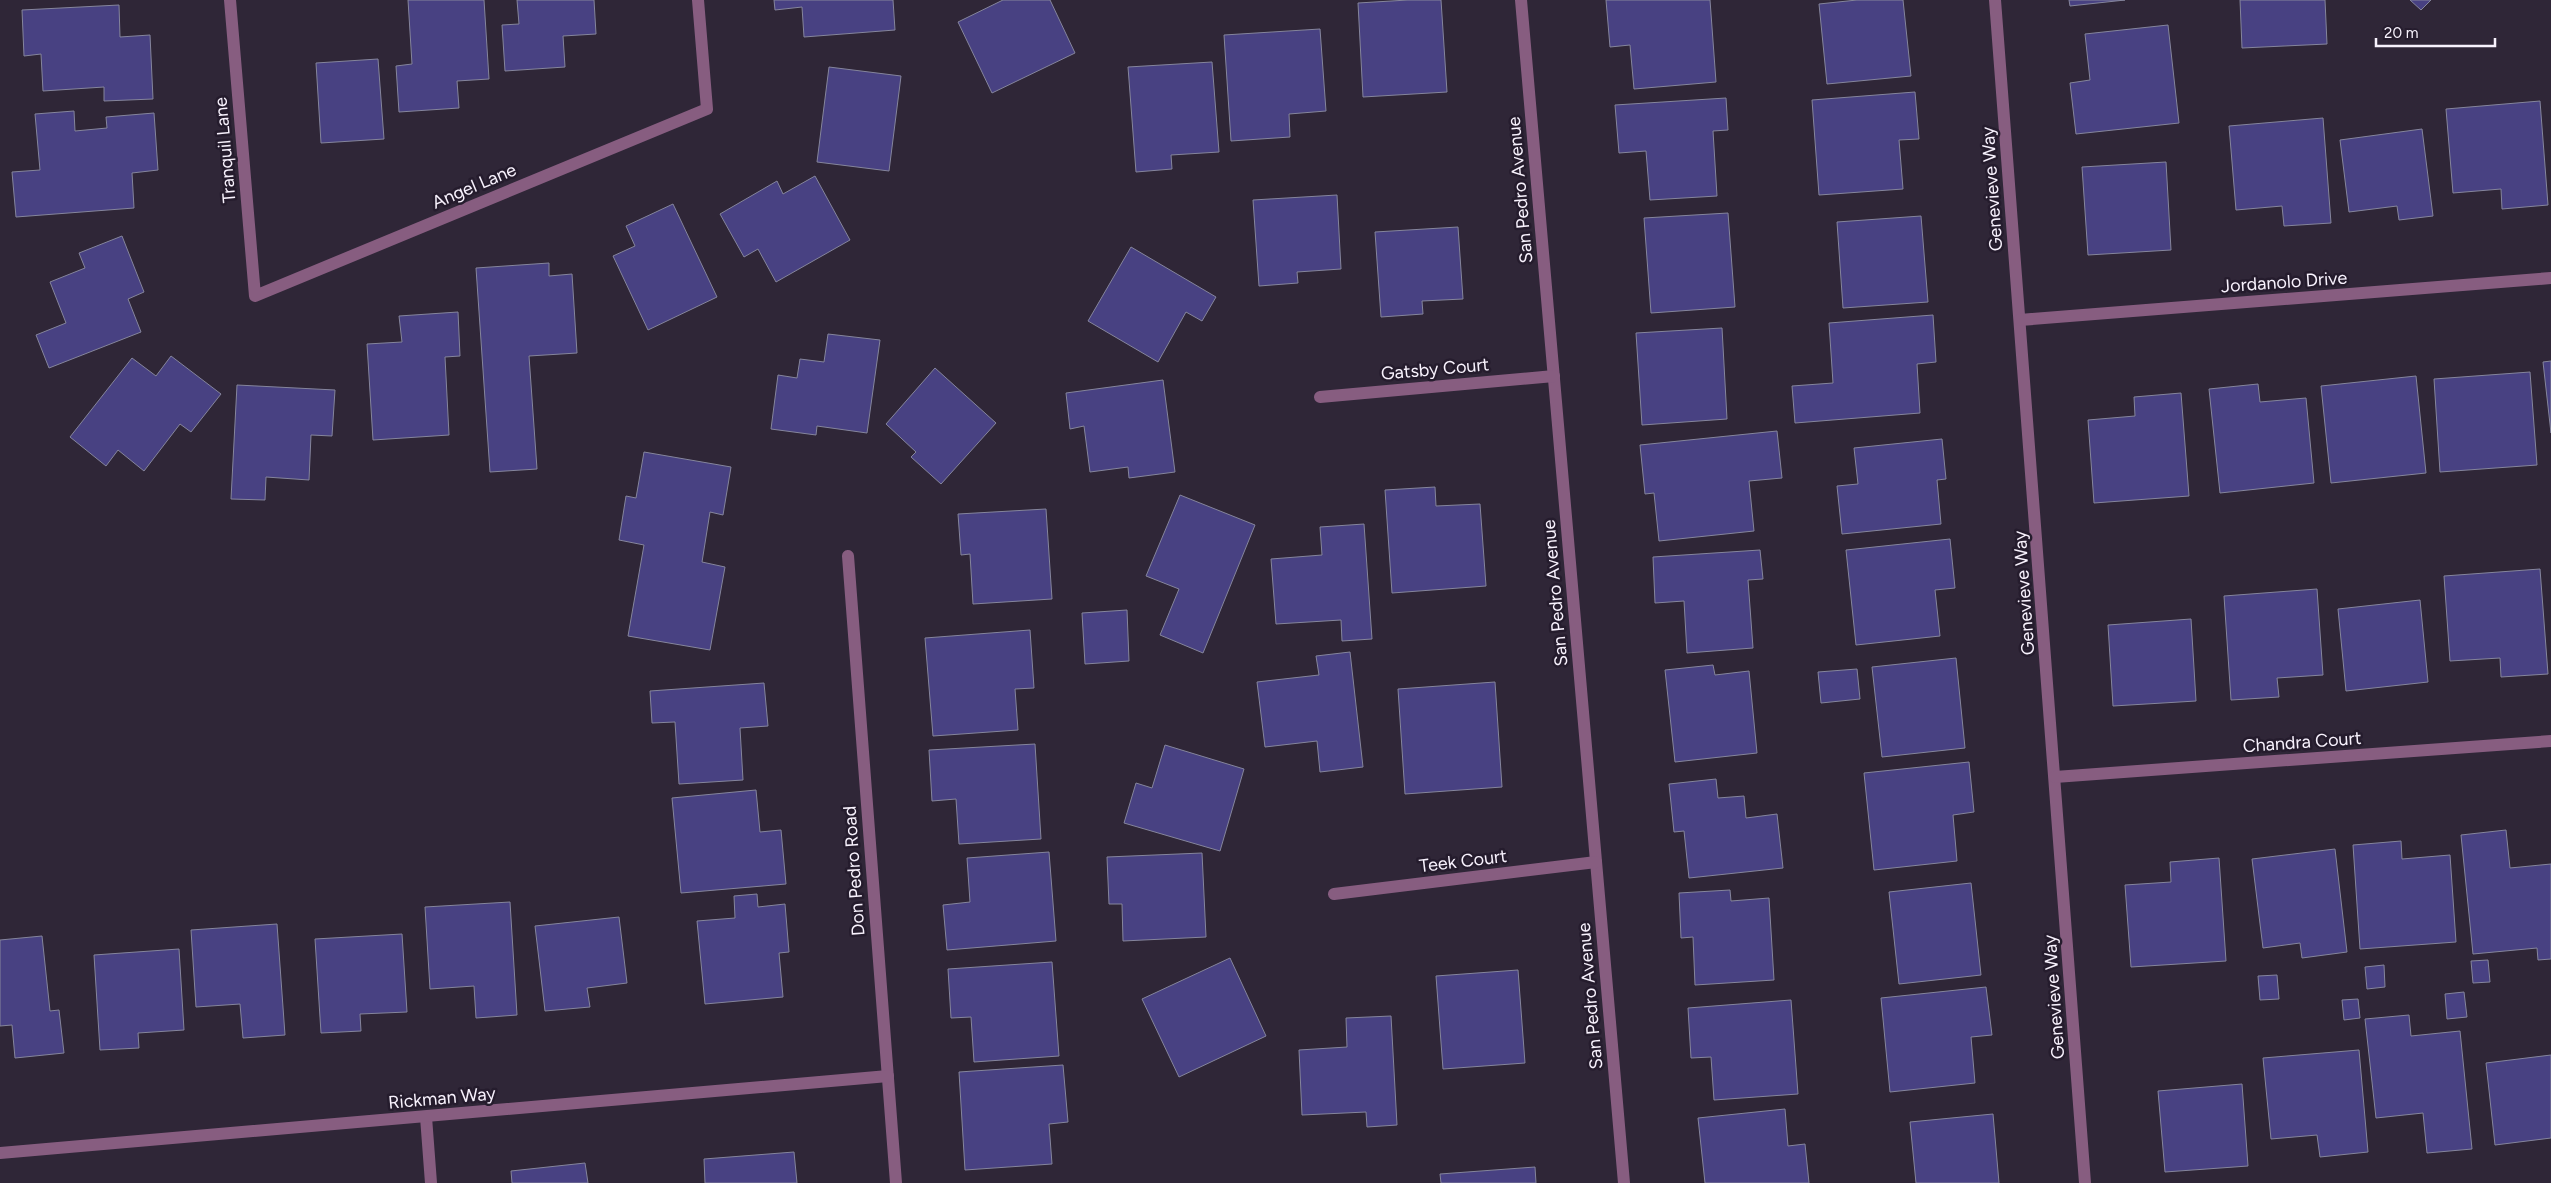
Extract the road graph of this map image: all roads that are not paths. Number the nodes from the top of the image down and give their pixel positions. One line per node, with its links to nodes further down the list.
1 (230, 0): 6 (street, Tranquil Lane)
2 (698, 0): 6 (street, Angel Lane)
3 (1521, 0): 8 (street, San Pedro Avenue)
4 (1995, 0): 7 (street, Genevieve Way)
5 (2551, 278): 7 (street, Jordanolo Drive)
6 (255, 296)
7 (2020, 320): 12 (street, Genevieve Way)
8 (1554, 376): 9 (street, Gatsby Court); 13 (street, San Pedro Avenue)
9 (1320, 398)
10 (848, 556): 15 (street, Don Pedro Road)
11 (2551, 741): 12 (street, Chandra Court)
12 (2055, 777): 21 (street, Genevieve Way)
13 (1596, 862): 14 (street, Teek Court); 20 (street, San Pedro Avenue)
14 (1334, 894)
15 (888, 1076): 16 (street, Rickman Way); 19 (street, Don Pedro Road)
16 (426, 1117): 17 (street, Rickman Way); 18 (street)
17 (0, 1153)
18 (431, 1183)
19 (896, 1183)
20 (1624, 1183)
21 (2085, 1183)

